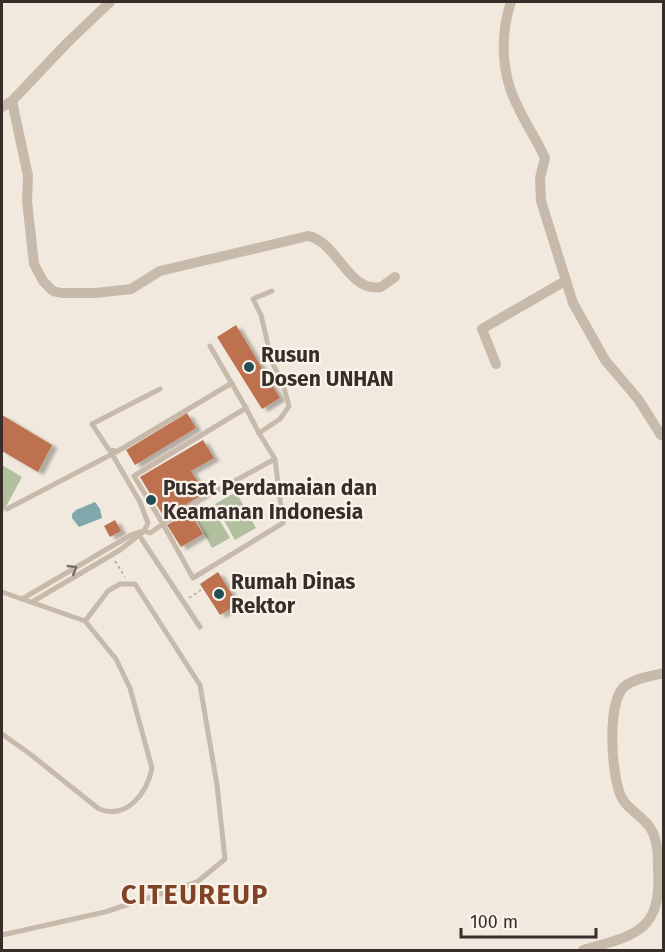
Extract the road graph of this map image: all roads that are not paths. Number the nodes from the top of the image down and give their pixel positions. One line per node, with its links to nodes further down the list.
1 (110, 2): 3 (street)
2 (511, 2): 6 (street)
3 (12, 101): 4 (street); 5 (street)
4 (2, 107)
5 (396, 277)
6 (565, 281): 9 (street); 14 (street)
7 (272, 291): 13 (lane)
8 (210, 346): 10 (lane)
9 (495, 364)
10 (232, 383): 12 (lane); 15 (lane)
11 (160, 389): 15 (lane)
12 (246, 408): 13 (lane); 18 (lane)
13 (259, 433): 16 (lane)
14 (663, 436)
15 (115, 452): 17 (lane); 19 (lane)
16 (275, 459): 18 (lane); 18 (lane)
17 (7, 509)
18 (163, 524): 19 (lane)
19 (142, 533): 21 (lane, one-way to 19); 22 (lane); 24 (lane)
20 (2, 592): 21 (lane)
21 (22, 599): 22 (lane)
22 (32, 602): 23 (lane)
23 (85, 621): 26 (lane); 27 (lane)
24 (200, 627)
25 (663, 673): 28 (street)
26 (2, 734)
27 (2, 934)
28 (583, 951)

